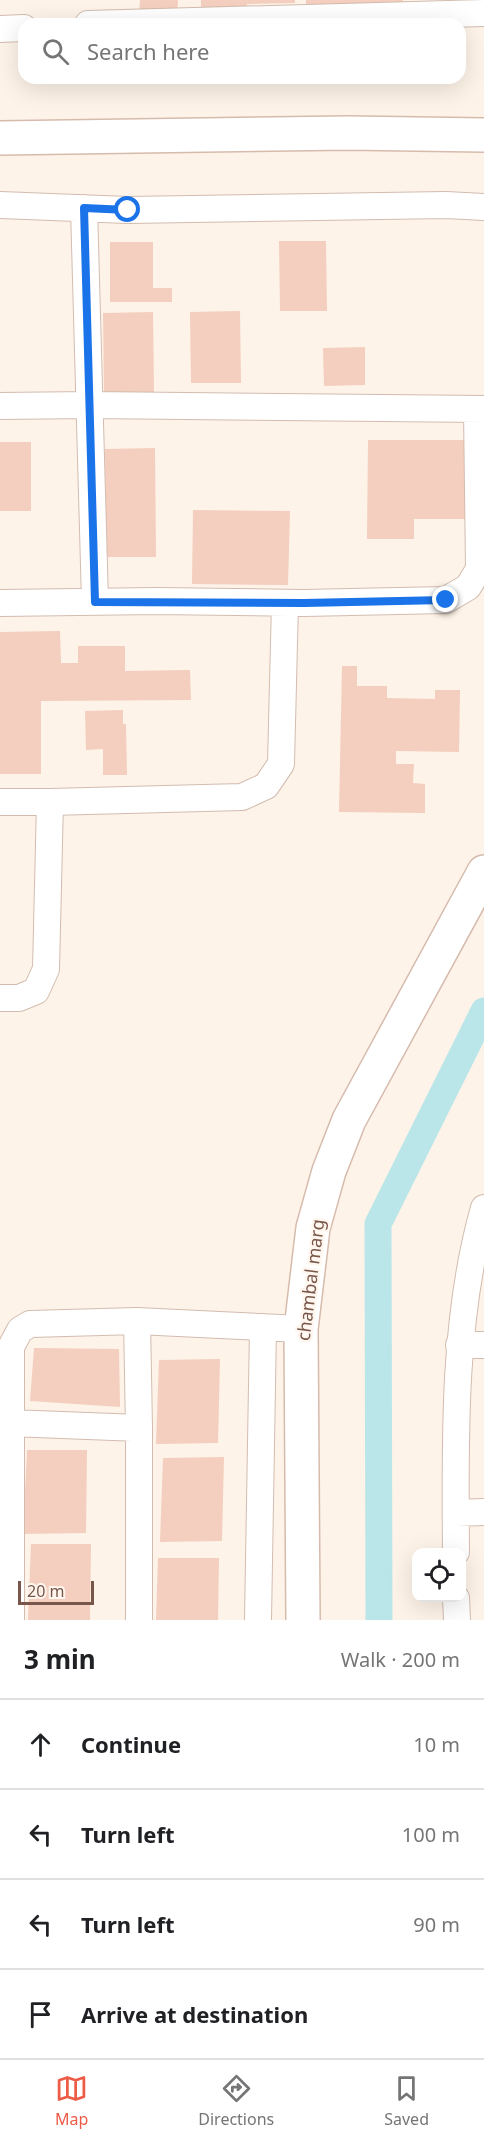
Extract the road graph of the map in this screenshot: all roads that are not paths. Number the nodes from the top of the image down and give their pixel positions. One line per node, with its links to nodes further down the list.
1 (484, 13): 2 (street)
2 (248, 18)
3 (18, 28): 4 (street)
4 (0, 29)
5 (484, 135): 6 (street)
6 (0, 138)
7 (0, 205): 9 (street)
8 (484, 207): 9 (street)
9 (84, 208): 10 (street)
10 (90, 405): 11 (street); 12 (street); 13 (street)
11 (0, 406)
12 (480, 409): 15 (street)
13 (95, 602): 14 (street); 15 (street)
14 (0, 603)
15 (285, 603): 17 (street)
16 (0, 802): 17 (street)
17 (50, 802): 19 (street)
18 (484, 872): 23 (street, chambal marg)
19 (0, 998)
20 (484, 1208): 24 (street)
21 (137, 1321): 22 (street); 25 (street); 26 (street)
22 (263, 1327): 23 (street); 33 (street)
23 (302, 1329): 34 (street, chambal marg)
24 (472, 1345): 28 (street)
25 (10, 1423): 26 (street); 31 (street)
26 (140, 1428): 32 (street)
27 (484, 1512): 28 (street)
28 (456, 1513): 29 (street)
29 (456, 1548)
30 (456, 1602): 35 (street)
31 (11, 1620)
32 (139, 1620)
33 (258, 1620)
34 (303, 1620)
35 (457, 1620)

